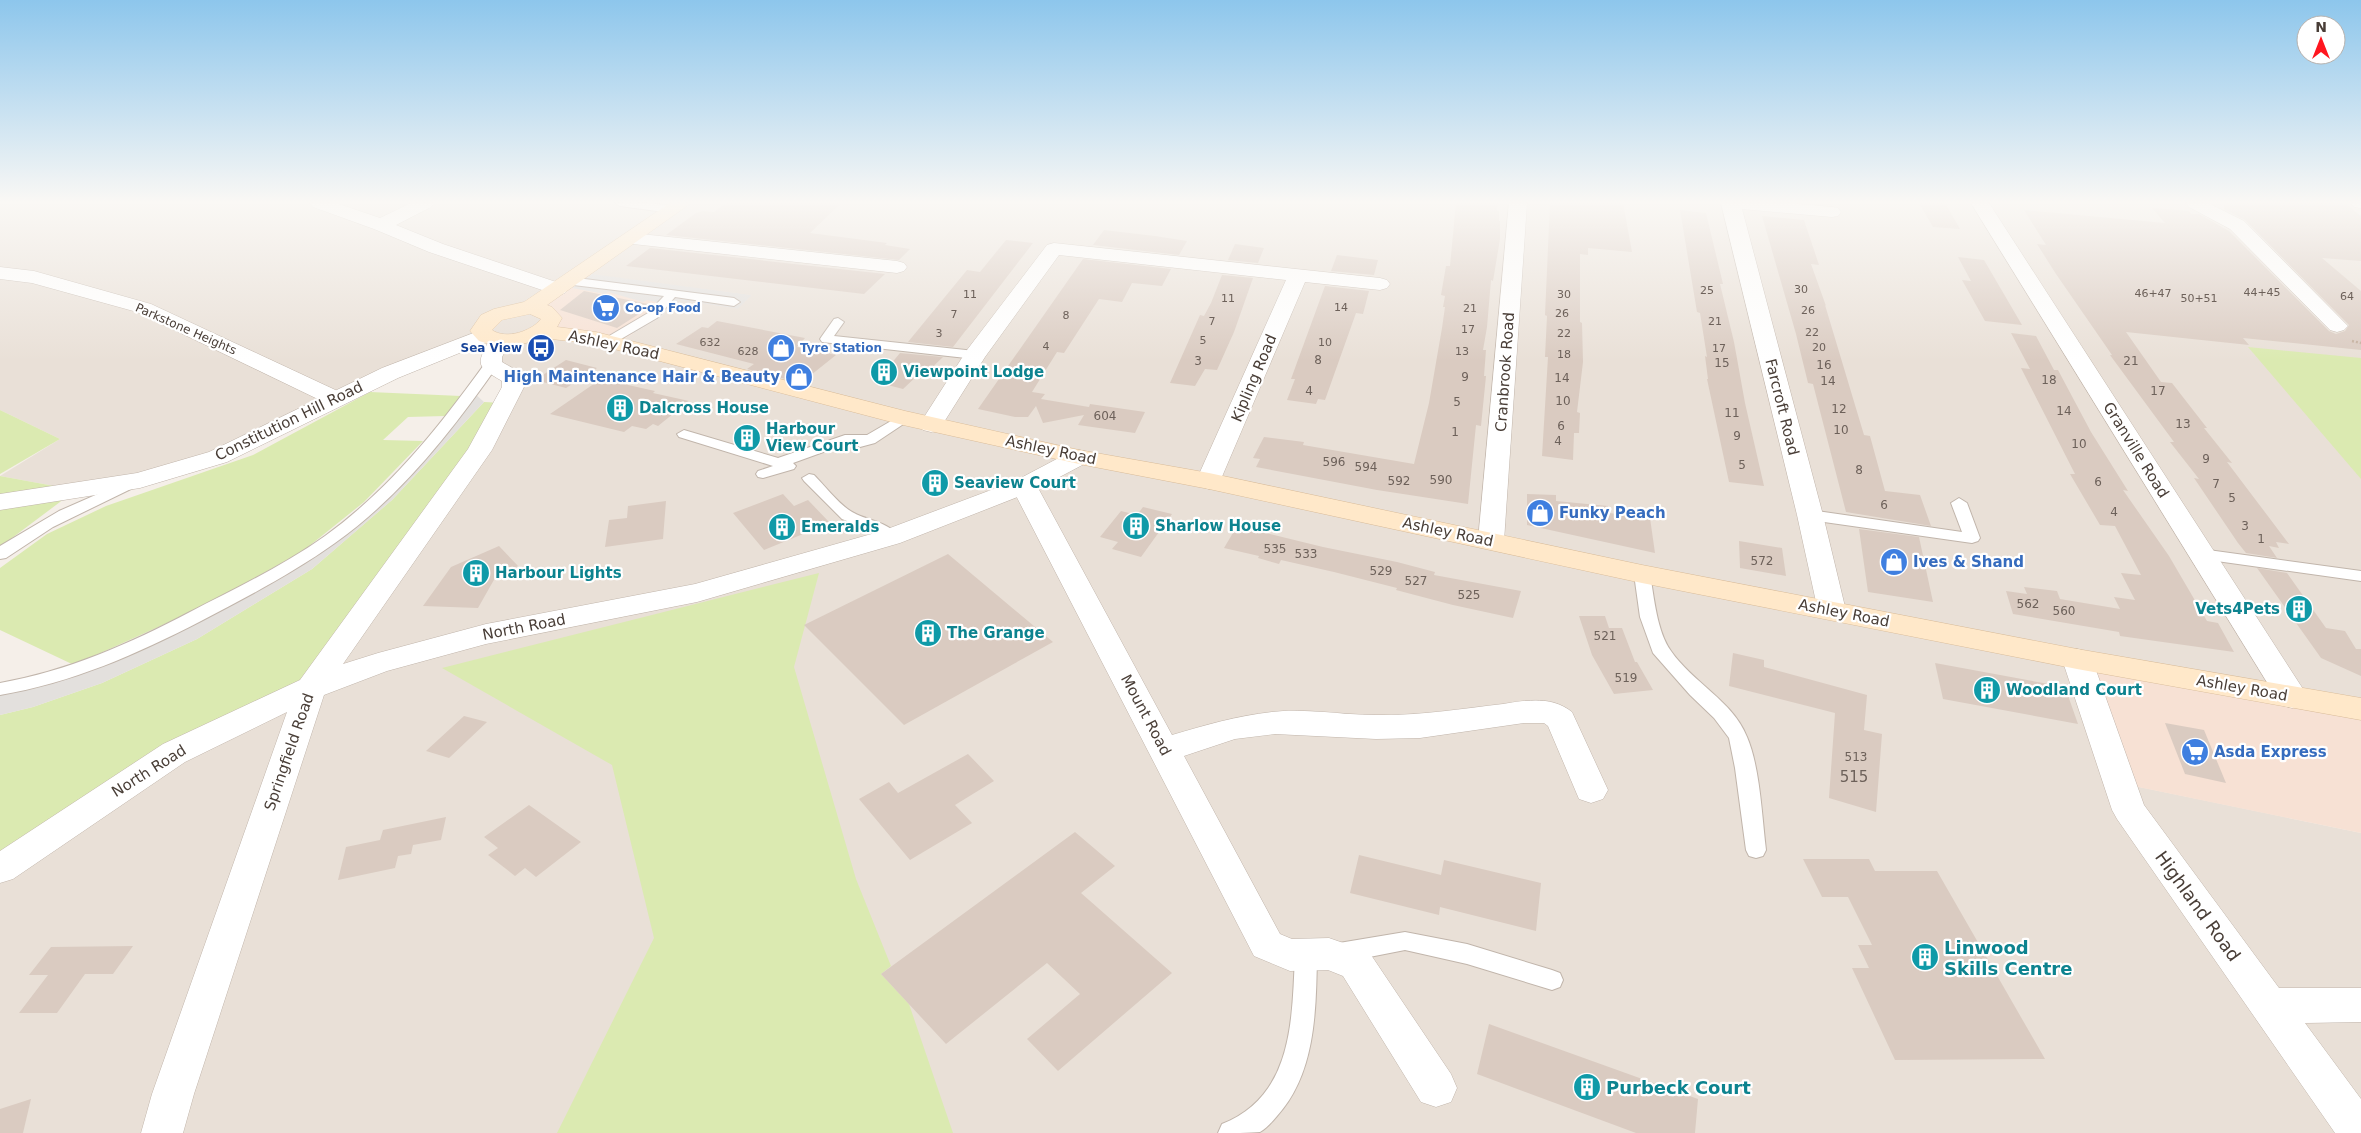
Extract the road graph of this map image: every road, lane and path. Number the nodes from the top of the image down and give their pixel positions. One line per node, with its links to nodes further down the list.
1 (463, 256): 14 (street)
2 (606, 256): 14 (main road)
3 (786, 256): 10 (street)
4 (1049, 256): 23 (street)
5 (1116, 256): 12 (street)
6 (1514, 256): 40 (street, Cranbrook Road)
7 (1744, 256): 38 (street, Farcroft Road)
8 (2013, 256): 42 (street, Granville Road)
9 (2268, 256): 19 (street)
10 (897, 268)
11 (0, 274): 25 (street, Parkstone Heights)
12 (1298, 276): 13 (street); 34 (street, Kipling Road)
13 (1380, 284)
14 (564, 285): 15 (lane); 17 (main road)
15 (672, 293): 16 (lane); 22 (lane)
16 (734, 302)
17 (530, 308): 20 (main road); 21 (main road)
18 (838, 322): 23 (lane)
19 (2337, 326)
20 (540, 331): 21 (main road); 22 (main road, Ashley Road)
21 (492, 338): 24 (street); 25 (street, Constitution Hill Road)
22 (609, 342): 26 (main road, Ashley Road)
23 (975, 355): 27 (street)
24 (492, 366): 47 (street, Springfield Road); 48 (lane)
25 (336, 399): 33 (street, Constitution Hill Road)
26 (903, 418): 27 (main road, Ashley Road); 29 (lane)
27 (931, 425): 30 (main road, Ashley Road)
28 (684, 434): 29 (lane)
29 (870, 440): 31 (lane)
30 (1079, 456): 34 (main road, Ashley Road); 35 (street, North Road)
31 (763, 474)
32 (809, 478): 39 (lane)
33 (140, 480): 36 (street, Constitution Hill Road); 41 (lane)
34 (1209, 481): 40 (main road, Ashley Road)
35 (1024, 486): 39 (street, North Road); 51 (street, Mount Road)
36 (0, 502)
37 (1959, 503): 38 (lane)
38 (1810, 515): 45 (street, Farcroft Road)
39 (891, 537): 47 (street, North Road)
40 (1491, 541): 43 (main road, Ashley Road)
41 (0, 554)
42 (2201, 554): 44 (lane); 49 (street, Granville Road)
43 (1642, 574): 45 (main road, Ashley Road); 53 (lane)
44 (2361, 576)
45 (1832, 611): 46 (main road, Ashley Road)
46 (2077, 659): 49 (main road, Ashley Road); 58 (street, Highland Road)
47 (311, 688): 54 (street, North Road); 60 (street, Springfield Road)
48 (0, 689)
49 (2292, 697): 50 (main road, Ashley Road)
50 (2361, 709)
51 (1164, 750): 52 (street); 55 (street, Mount Road)
52 (1591, 790)
53 (1756, 850)
54 (0, 869)
55 (1318, 954): 56 (lane); 59 (street); 61 (lane)
56 (1552, 980)
57 (2361, 1005): 58 (street)
58 (2270, 1006): 62 (street, Highland Road)
59 (1436, 1088)
60 (162, 1133)
61 (1231, 1133)
62 (2360, 1133)

